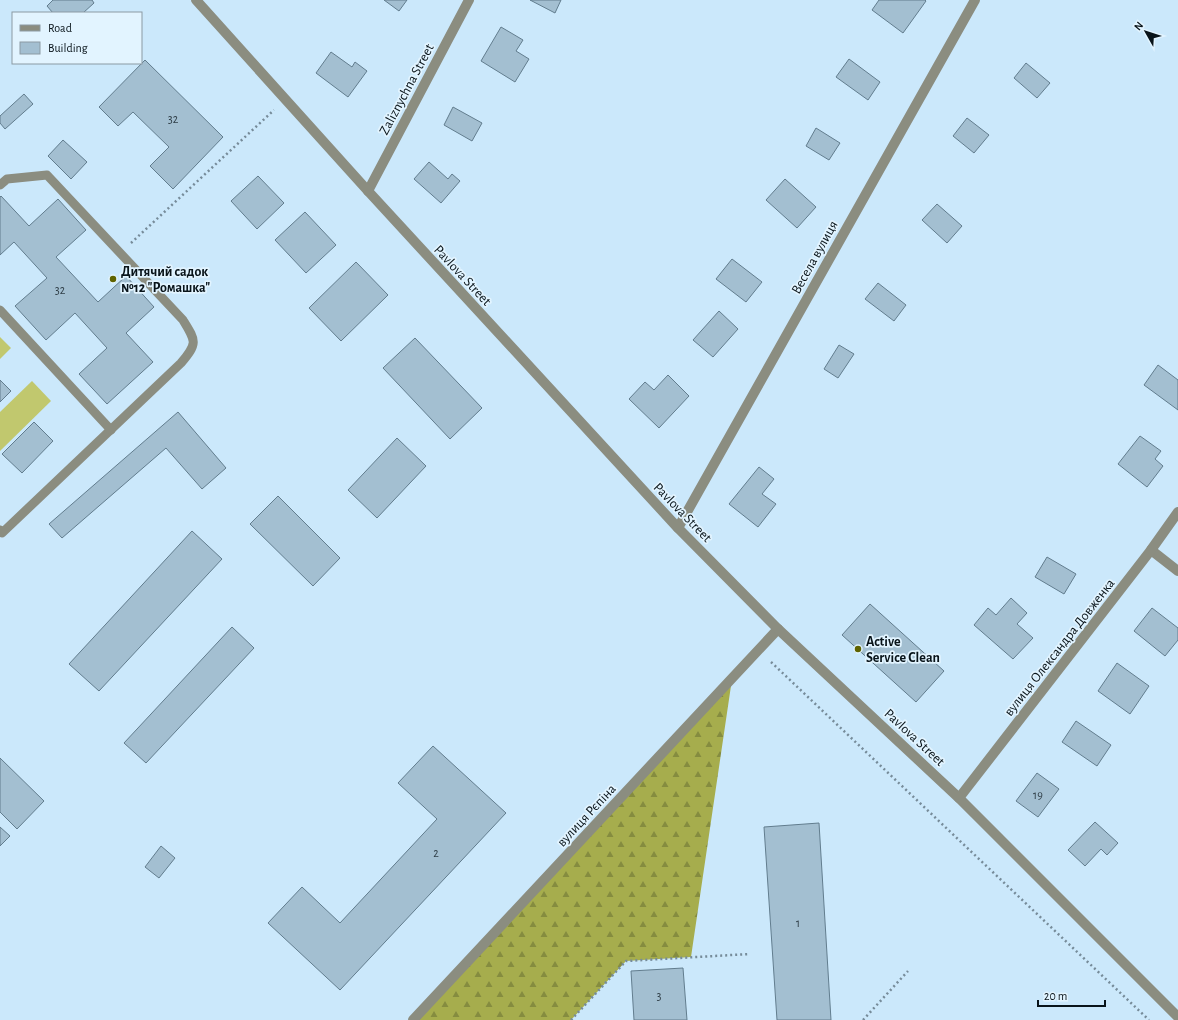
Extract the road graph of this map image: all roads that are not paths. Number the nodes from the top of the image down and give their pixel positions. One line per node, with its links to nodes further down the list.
1 (196, 0): 5 (street, Pavlova Street)
2 (469, 0): 5 (street, Zaliznychna Street)
3 (975, 0): 9 (street, Весела вулиця)
4 (0, 185): 7 (lane)
5 (368, 192): 9 (street, Pavlova Street)
6 (0, 310): 7 (lane)
7 (111, 430): 10 (lane)
8 (1178, 512): 11 (street, вулиця Олександра Довженка)
9 (678, 528): 13 (street, Pavlova Street)
10 (0, 530)
11 (1151, 550): 12 (street); 14 (street, вулиця Олександра Довженка)
12 (1178, 571)
13 (778, 629): 14 (street, Pavlova Street); 16 (street, вулиця Рєпіна)
14 (960, 798): 15 (street, Pavlova Street)
15 (1178, 1017)
16 (413, 1020)

